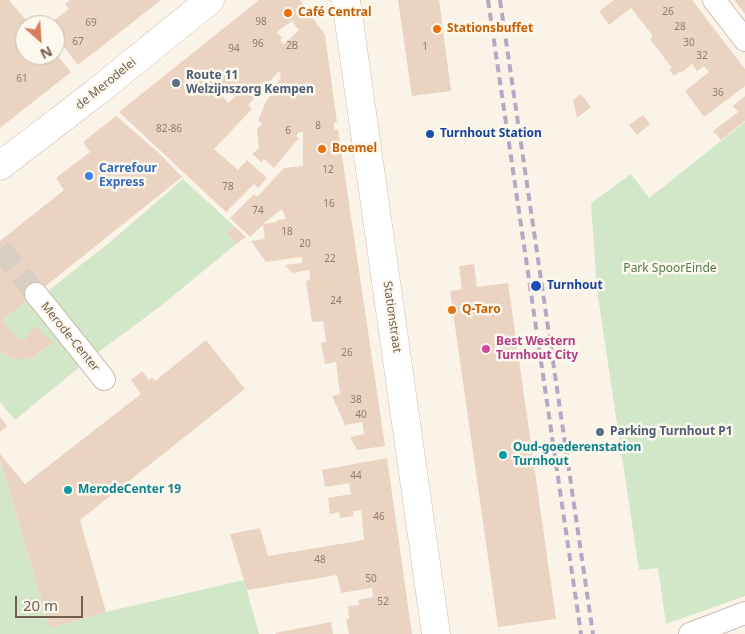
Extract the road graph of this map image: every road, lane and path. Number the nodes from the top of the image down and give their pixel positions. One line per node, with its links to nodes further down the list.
1 (210, 0): 5 (street, de Merodelei)
2 (346, 0): 10 (street, Stationstraat)
3 (714, 0): 4 (street)
4 (745, 40)
5 (0, 166)
6 (36, 294): 7 (street, Merode-Center)
7 (104, 379)
8 (745, 613): 9 (street)
9 (702, 632)
10 (436, 634)

